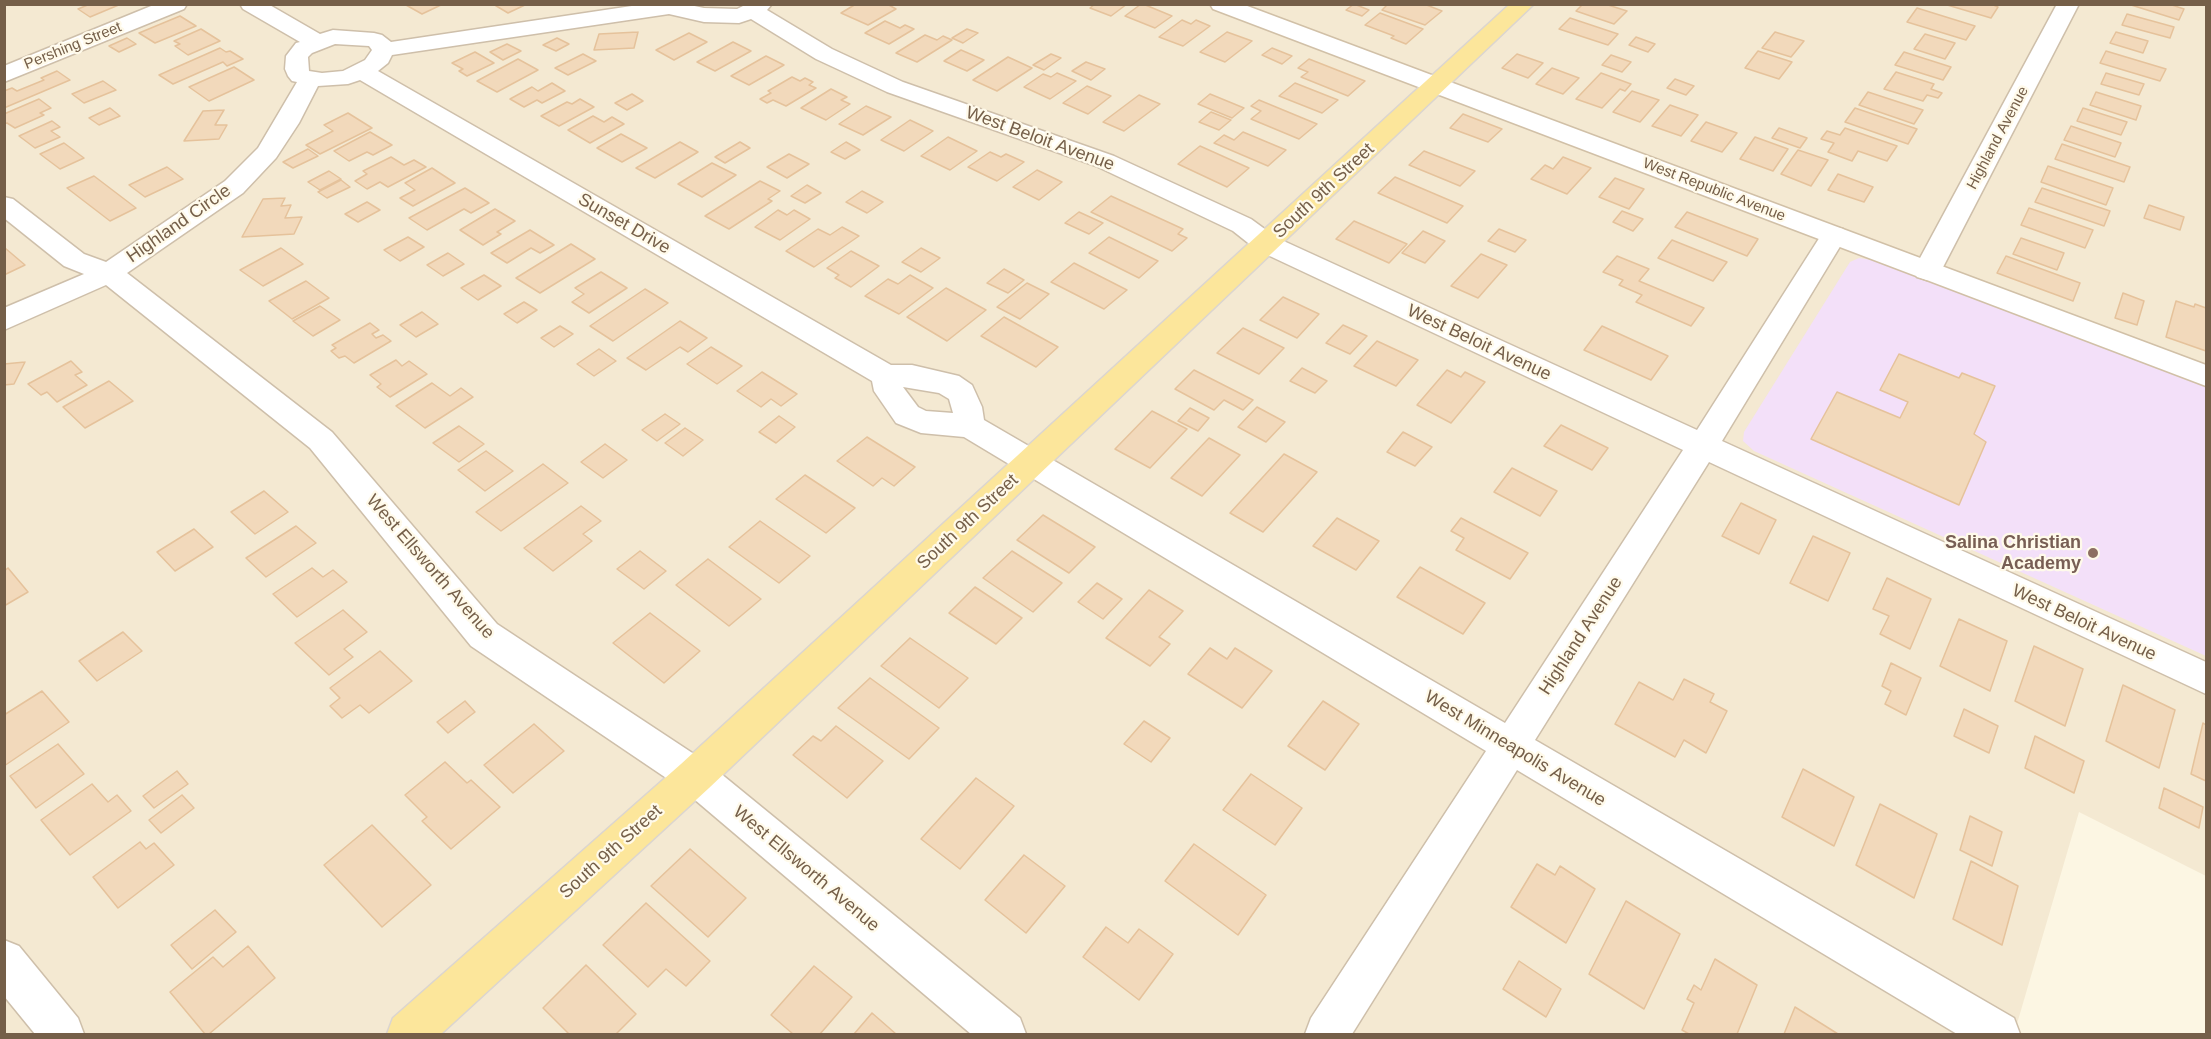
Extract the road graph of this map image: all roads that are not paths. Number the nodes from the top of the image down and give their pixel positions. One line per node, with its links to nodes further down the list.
1 (176, 4): 11 (street, Pershing Street)
2 (251, 4): 8 (street)
3 (1221, 4): 13 (street, West Republic Avenue)
4 (1523, 4): 13 (main road, South 9th Street)
5 (2068, 4): 17 (street, Highland Avenue)
6 (672, 6): 7 (street); 9 (street)
7 (757, 8): 16 (street, West Beloit Avenue)
8 (318, 42): 9 (street); 12 (street)
9 (383, 50): 10 (street)
10 (362, 72): 12 (street); 20 (street, Sunset Drive)
11 (4, 75)
12 (311, 78): 18 (street, Highland Circle)
13 (1437, 85): 15 (street, West Republic Avenue); 16 (main road, South 9th Street)
14 (4, 205): 18 (street, West Ellsworth Avenue)
15 (1834, 235): 17 (street, West Republic Avenue); 23 (street, Highland Avenue)
16 (1267, 244): 23 (street, West Beloit Avenue); 24 (main road, South 9th Street)
17 (1927, 271): 21 (street, West Republic Avenue)
18 (109, 273): 19 (street, Highland Circle); 27 (street, West Ellsworth Avenue)
19 (4, 320)
20 (886, 376): 22 (street); 22 (street, Sunset Drive)
21 (2206, 376)
22 (970, 426): 24 (street)
23 (1702, 447): 25 (street, West Beloit Avenue); 26 (street, Highland Avenue)
24 (1032, 462): 26 (street, West Minneapolis Avenue); 27 (main road, South 9th Street)
25 (2206, 679)
26 (1510, 747): 32 (street, Highland Avenue); 33 (street, West Minneapolis Avenue)
27 (695, 776): 30 (main road, South 9th Street); 31 (street, West Ellsworth Avenue)
28 (4, 961): 29 (street)
29 (62, 1035)
30 (408, 1035)
31 (1004, 1035)
32 (1327, 1035)
33 (1998, 1035)

